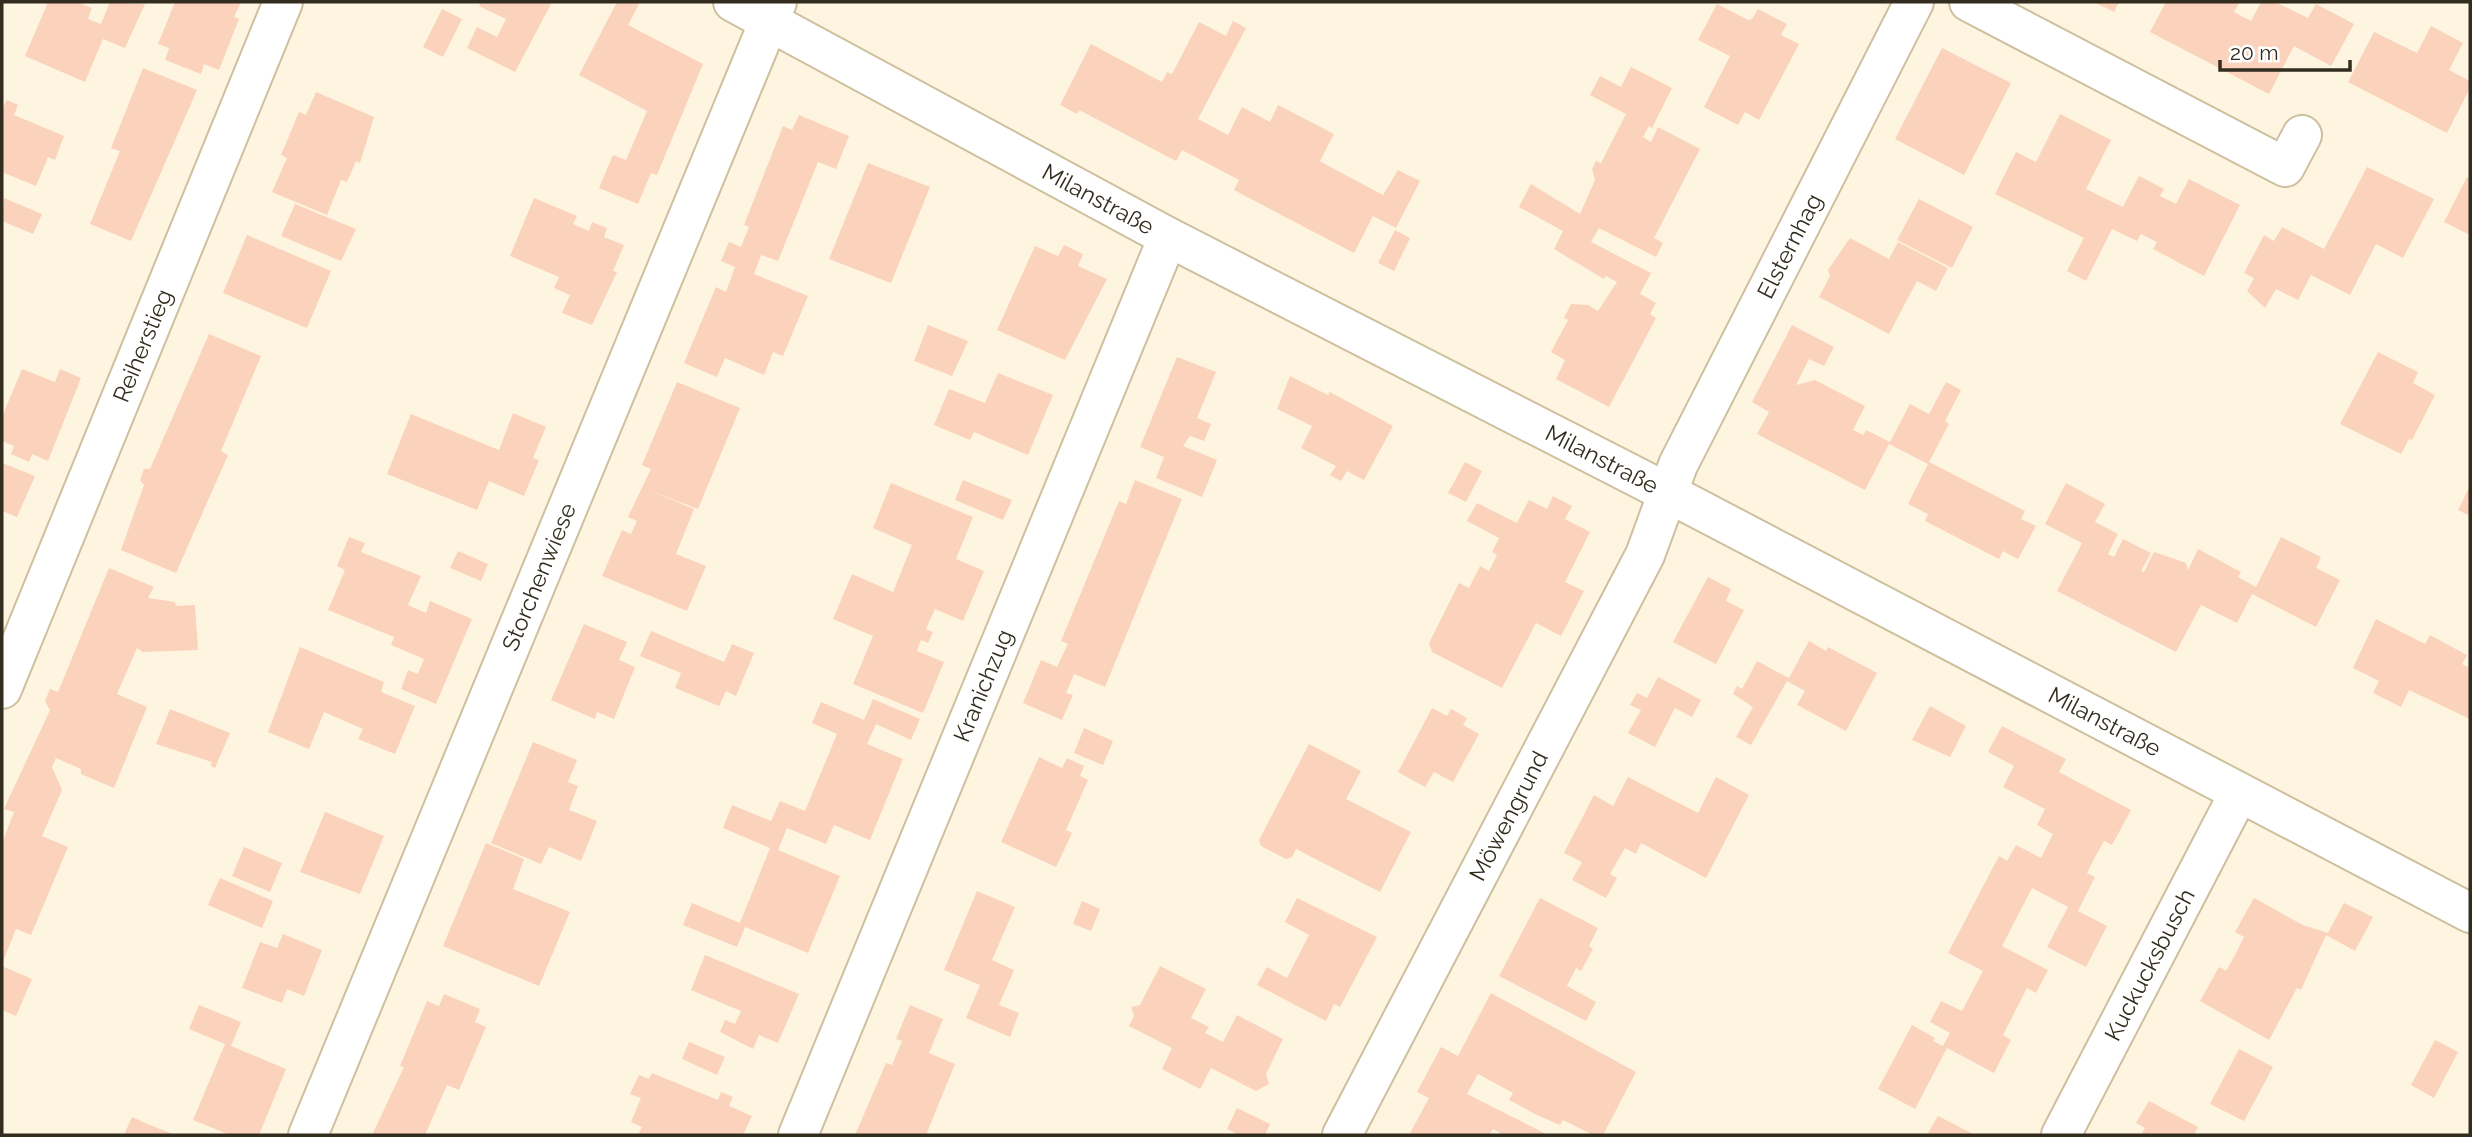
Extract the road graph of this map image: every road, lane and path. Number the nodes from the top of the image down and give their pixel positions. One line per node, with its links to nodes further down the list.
1 (283, 2): 9 (street, Reiherstieg)
2 (733, 2): 5 (street, Milanstraße)
3 (1914, 2): 8 (street, Elsternhag)
4 (1969, 2): 6 (street)
5 (774, 11): 7 (street, Milanstraße); 12 (street, Storchenwiese)
6 (2302, 135)
7 (1168, 237): 8 (street, Milanstraße); 13 (street, Kranichzug)
8 (1668, 492): 10 (street, Milanstraße); 14 (street, Möwengrund)
9 (2, 689)
10 (2239, 793): 11 (street, Milanstraße); 15 (street, Kuckucksbusch)
11 (2470, 912)
12 (308, 1135)
13 (798, 1135)
14 (1342, 1135)
15 (2061, 1135)

